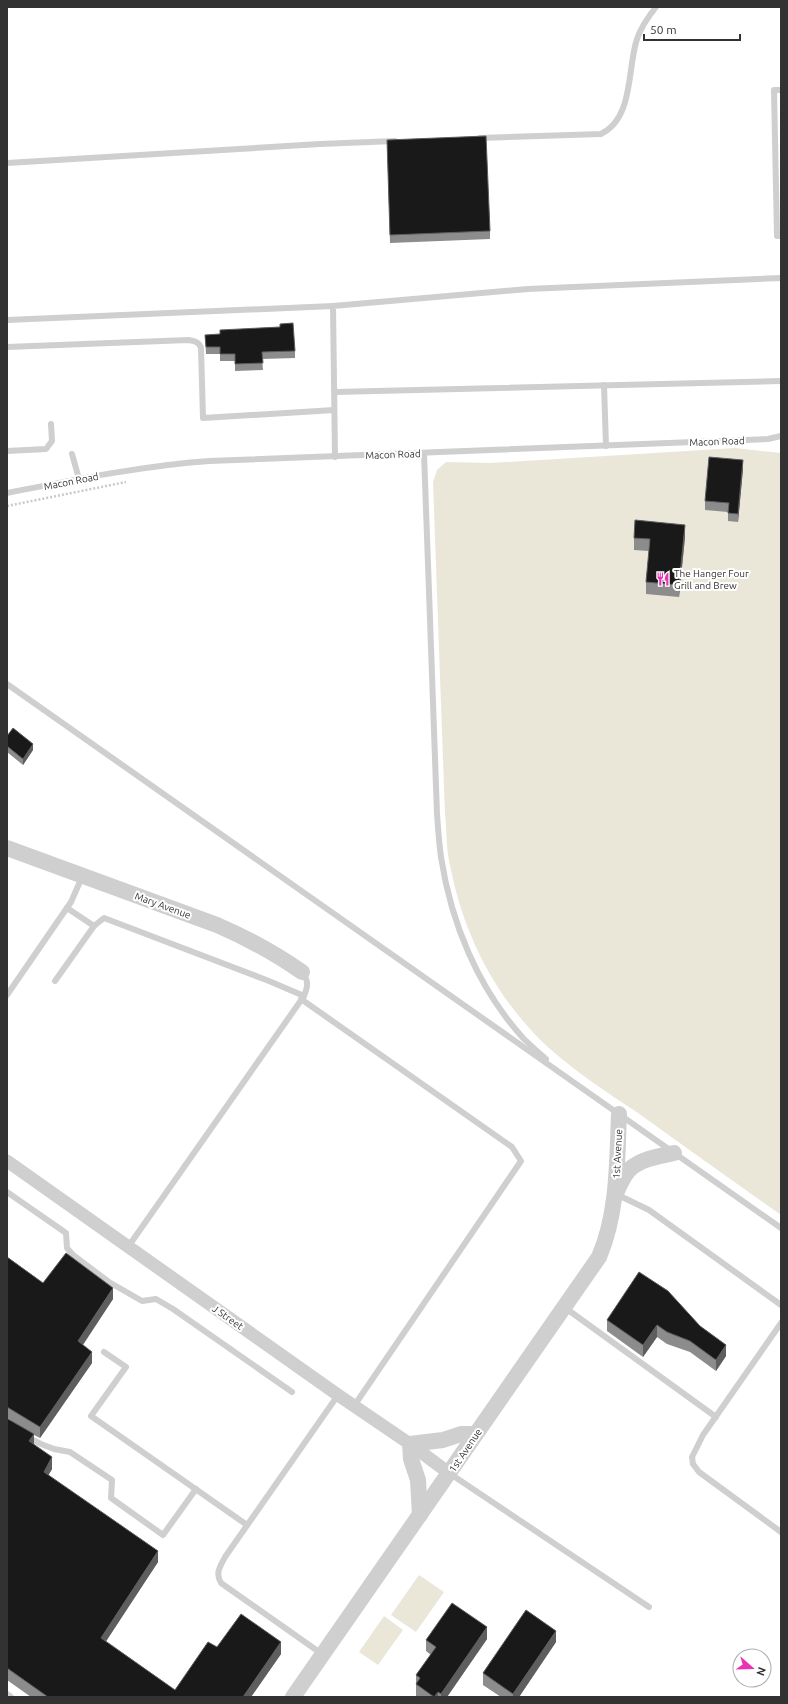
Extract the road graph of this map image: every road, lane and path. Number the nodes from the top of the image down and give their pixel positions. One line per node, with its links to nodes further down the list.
1 (656, 7): 3 (lane)
2 (781, 90): 6 (lane)
3 (476, 138)
4 (398, 141): 5 (lane)
5 (7, 163)
6 (781, 236)
7 (781, 278): 8 (lane)
8 (333, 306): 9 (lane); 13 (lane)
9 (7, 320)
10 (7, 347): 14 (lane)
11 (781, 381): 12 (lane)
12 (604, 385): 13 (lane); 17 (lane)
13 (335, 392): 14 (lane)
14 (334, 410): 21 (lane)
15 (51, 424): 18 (lane)
16 (781, 436): 17 (lane, Macon Road)
17 (606, 446): 19 (lane, Macon Road)
18 (7, 451)
19 (424, 453): 21 (lane, Macon Road); 35 (lane)
20 (72, 454): 22 (lane)
21 (335, 456): 22 (lane, Macon Road)
22 (79, 479): 24 (lane, Macon Road)
23 (131, 481): 25 (path)
24 (7, 493)
25 (7, 506)
26 (7, 684): 35 (lane)
27 (11, 848): 28 (street, Mary Avenue)
28 (82, 876): 29 (lane); 31 (street, Mary Avenue)
29 (67, 908): 30 (lane); 33 (lane)
30 (94, 926): 32 (lane); 34 (lane)
31 (302, 972): 34 (lane)
32 (55, 981)
33 (7, 995)
34 (302, 998): 42 (lane); 49 (lane)
35 (565, 1076): 36 (lane)
36 (619, 1114): 37 (lane); 40 (street, 1st Avenue)
37 (674, 1153): 40 (street, 1st Avenue); 41 (lane)
38 (7, 1161): 42 (street, J Street)
39 (7, 1192): 47 (lane)
40 (615, 1194): 43 (lane); 44 (street, 1st Avenue)
41 (781, 1228)
42 (128, 1247): 48 (street, J Street)
43 (781, 1305)
44 (564, 1308): 50 (lane); 52 (street, 1st Avenue)
45 (781, 1323): 50 (lane)
46 (104, 1352): 55 (lane)
47 (292, 1392)
48 (338, 1395): 49 (street, J Street); 57 (lane)
49 (354, 1406): 53 (street, J Street)
50 (716, 1417): 58 (lane)
51 (20, 1433): 55 (lane)
52 (475, 1434): 53 (street); 54 (street, 1st Avenue)
53 (410, 1444): 54 (street, J Street); 56 (street)
54 (449, 1473): 56 (street, 1st Avenue); 59 (lane)
55 (196, 1489): 57 (lane)
56 (420, 1514): 60 (street, 1st Avenue)
57 (247, 1525): 60 (lane)
58 (781, 1532)
59 (649, 1607)
60 (323, 1655): 63 (street, 1st Avenue)
61 (7, 1694): 62 (lane)
62 (11, 1697)
63 (293, 1697)

